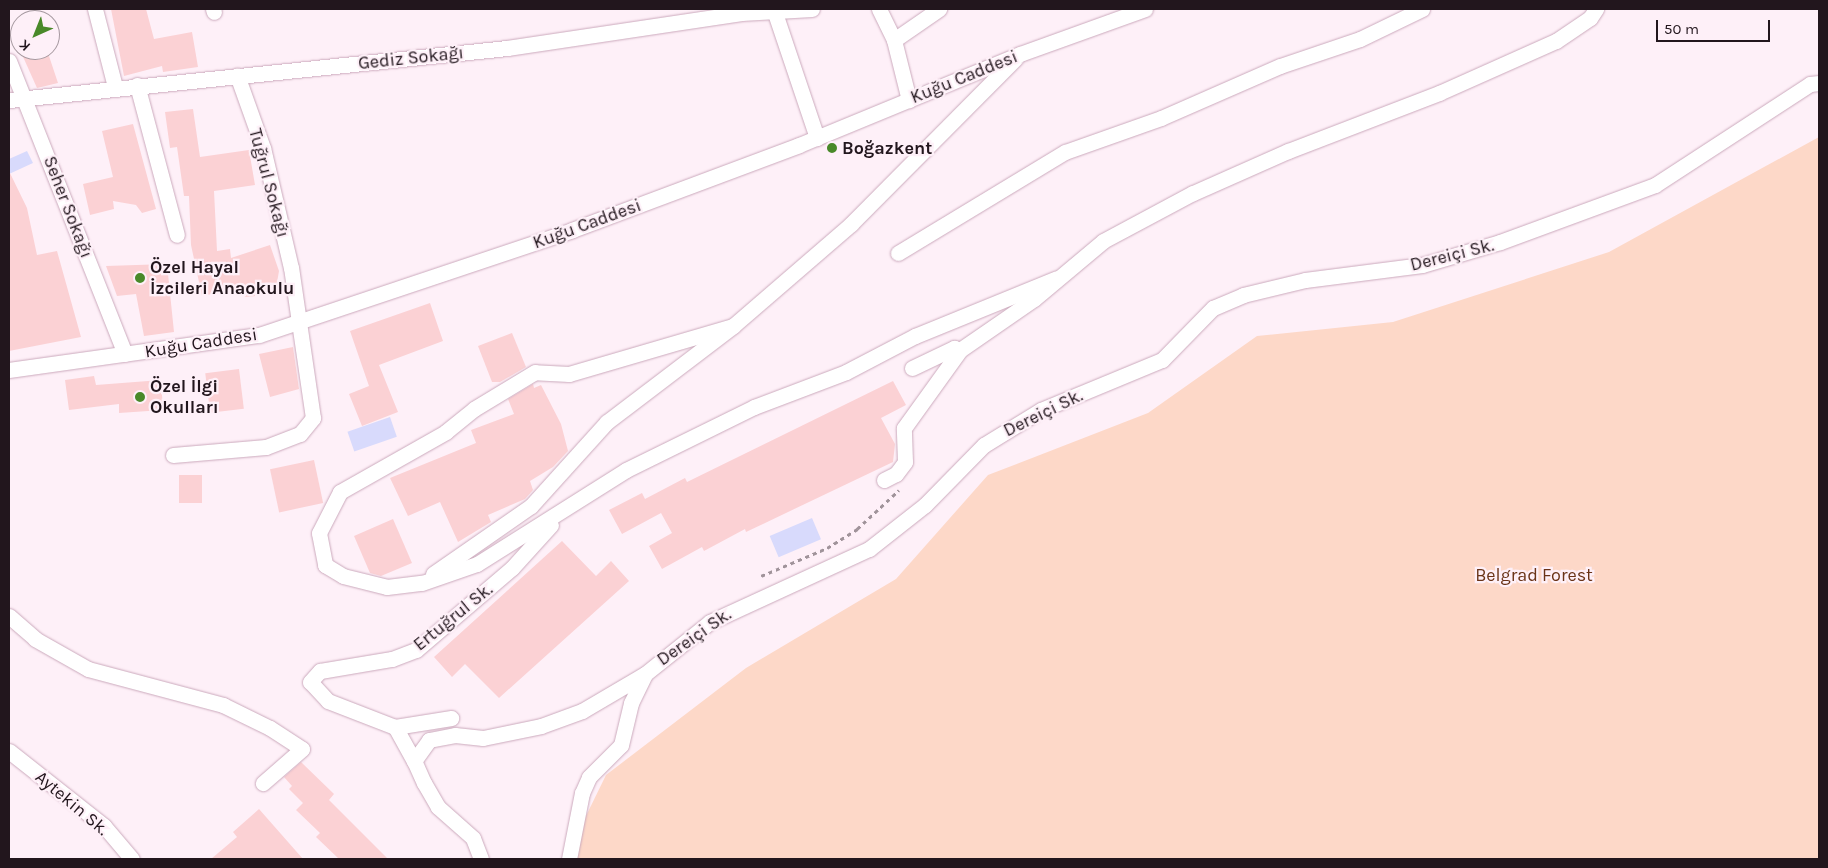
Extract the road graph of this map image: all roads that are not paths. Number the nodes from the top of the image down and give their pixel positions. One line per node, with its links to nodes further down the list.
1 (96, 9): 15 (street)
2 (812, 9): 8 (street, Gediz Sokağı)
3 (879, 9): 9 (street)
4 (939, 9): 9 (street)
5 (1146, 9): 10 (street, Kuğu Caddesi)
6 (1422, 9): 21 (street)
7 (1596, 9): 22 (street)
8 (775, 13): 12 (street, Gediz Sokağı); 19 (street)
9 (894, 40): 18 (street)
10 (1020, 54): 18 (street, Kuğu Caddesi); 24 (street)
11 (9, 61): 16 (street, Seher Sokağı)
12 (237, 75): 14 (street, Gediz Sokağı); 23 (street, Tuğrul Sokağı)
13 (1819, 82): 34 (street, Dereiçi Sk.)
14 (137, 85): 15 (street, Gediz Sokağı); 20 (street)
15 (115, 87): 16 (street, Gediz Sokağı)
16 (25, 98): 17 (street, Gediz Sokağı); 26 (street, Seher Sokağı)
17 (9, 100)
18 (909, 100): 19 (street, Kuğu Caddesi)
19 (816, 138): 23 (street, Kuğu Caddesi)
20 (177, 235)
21 (898, 253)
22 (1057, 278): 25 (street); 31 (street)
23 (298, 322): 26 (street, Kuğu Caddesi); 29 (street, Tuğrul Sokağı)
24 (732, 326): 32 (street); 32 (street)
25 (960, 350): 27 (street); 30 (street)
26 (125, 354): 28 (street, Kuğu Caddesi)
27 (912, 368)
28 (9, 370)
29 (173, 455)
30 (884, 480)
31 (562, 513): 32 (street); 36 (street, Ertuğrul Sk.)
32 (422, 583)
33 (9, 616): 39 (street)
34 (645, 674): 38 (street, Dereiçi Sk.); 42 (street)
35 (451, 718): 36 (street)
36 (395, 727): 38 (street)
37 (9, 751): 40 (street, Aytekin Sk.)
38 (414, 761): 41 (street)
39 (263, 783)
40 (132, 859)
41 (481, 859)
42 (569, 859)

